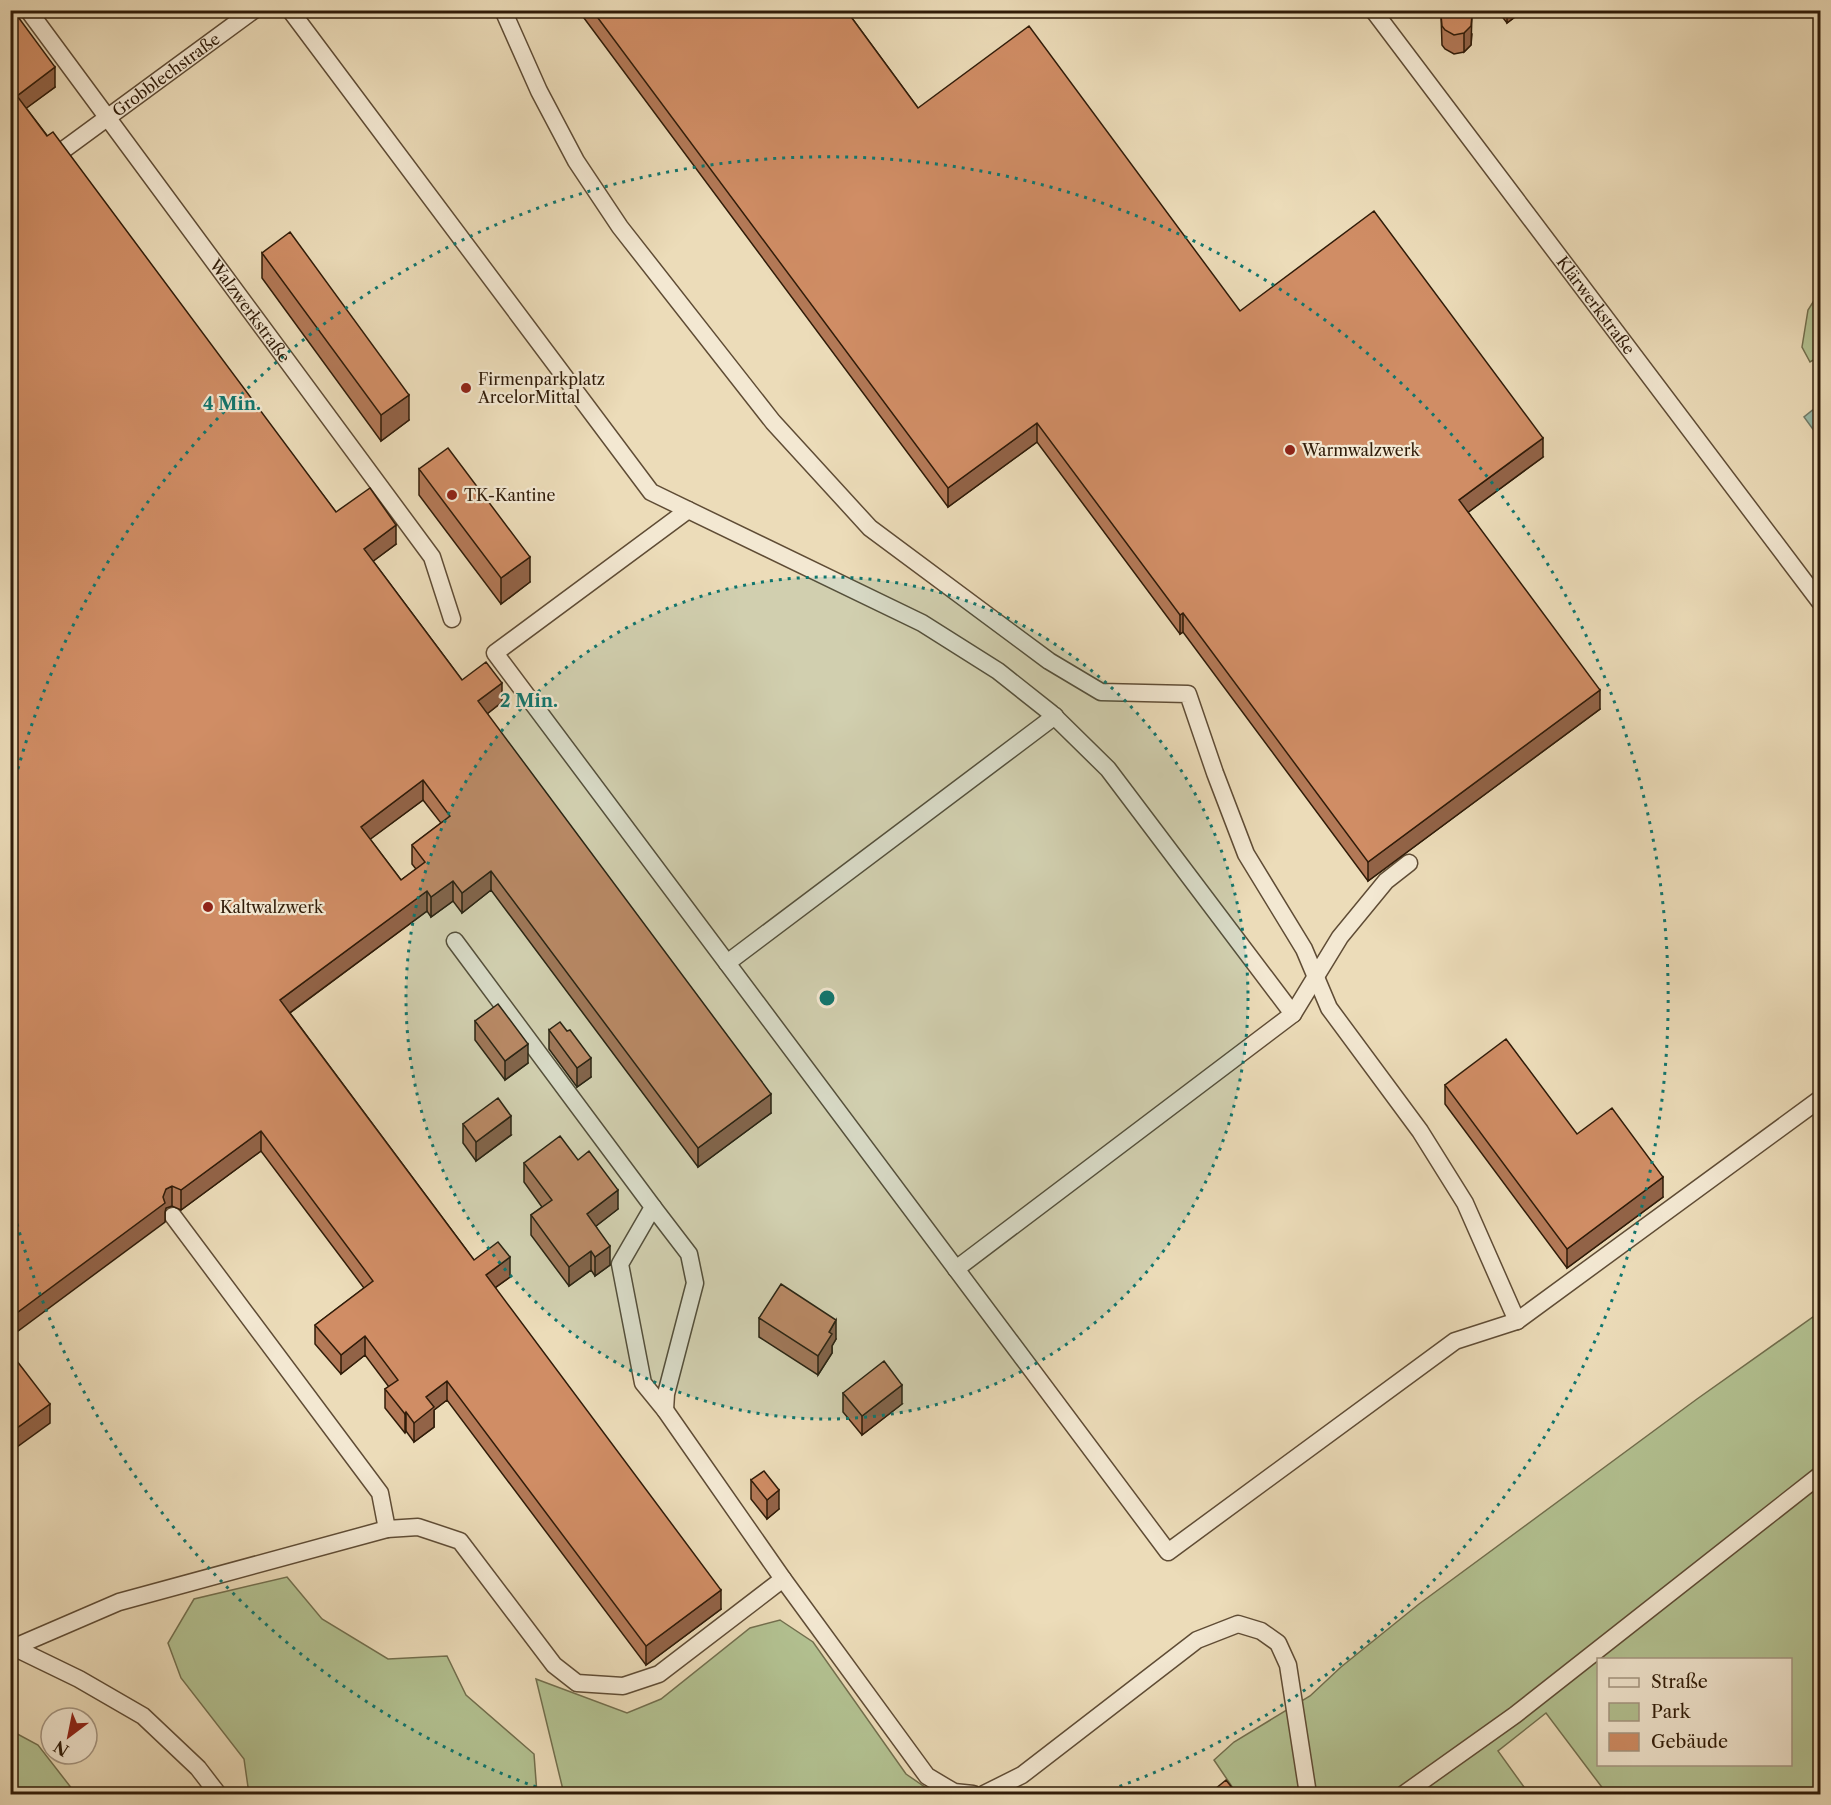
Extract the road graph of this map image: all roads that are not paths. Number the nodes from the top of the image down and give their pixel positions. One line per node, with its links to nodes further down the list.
1 (28, 10): 6 (street, Walzwerkstraße)
2 (254, 10): 6 (street, Grobblechstraße)
3 (290, 10): 8 (street)
4 (503, 10): 15 (street)
5 (1373, 10): 9 (street, Klärwerkstraße)
6 (108, 117): 7 (street, Grobblechstraße); 10 (street, Walzwerkstraße)
7 (66, 148)
8 (688, 510): 11 (street); 14 (street)
9 (1821, 602)
10 (452, 620)
11 (1055, 716): 14 (street); 16 (street)
12 (1409, 863): 15 (street)
13 (455, 941): 18 (street)
14 (728, 963): 20 (street)
15 (1316, 977): 16 (street); 21 (street)
16 (1293, 1014): 20 (street)
17 (1821, 1099): 21 (street)
18 (653, 1207): 22 (street); 22 (street)
19 (174, 1216): 24 (street)
20 (956, 1269): 21 (street)
21 (1517, 1321)
22 (665, 1410): 25 (street)
23 (1821, 1475): 31 (street)
24 (387, 1529): 25 (street); 26 (street)
25 (783, 1579): 28 (street)
26 (12, 1648): 27 (street)
27 (218, 1794)
28 (973, 1794)
29 (984, 1794): 30 (street)
30 (1308, 1794)
31 (1404, 1794)

